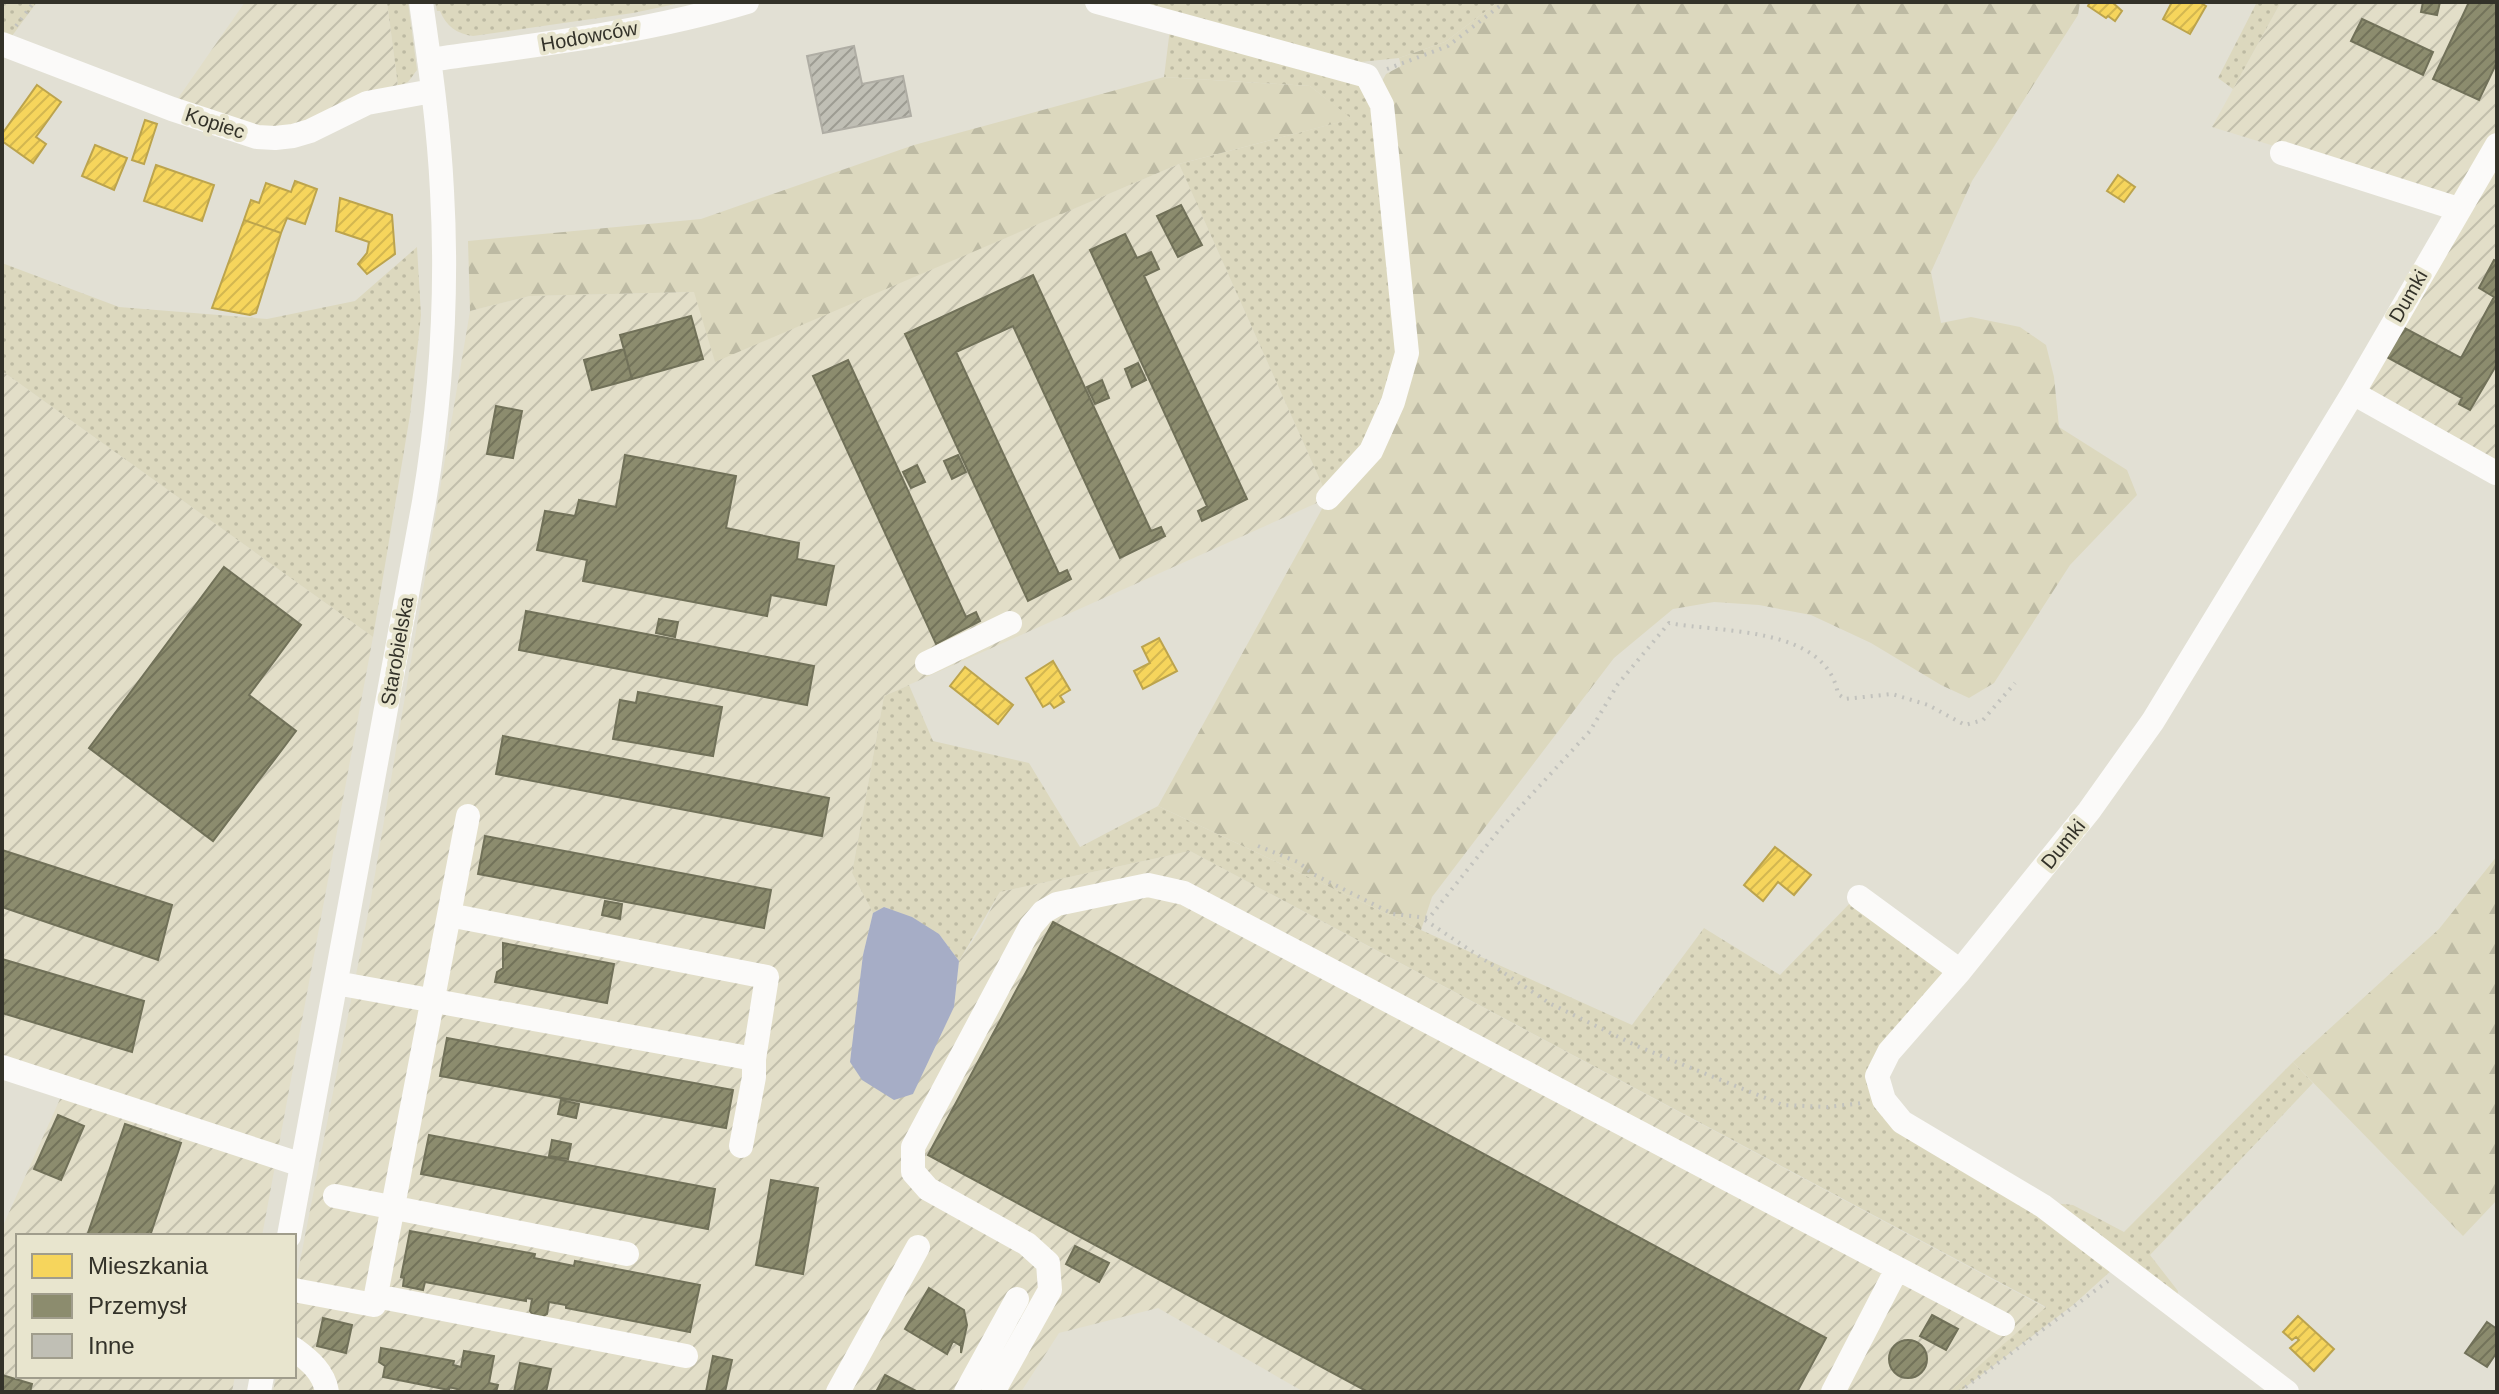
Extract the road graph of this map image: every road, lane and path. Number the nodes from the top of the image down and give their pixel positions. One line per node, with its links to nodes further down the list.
1 (34, 2): 6 (path)
2 (421, 2): 7 (street, Starobielska)
3 (747, 2): 7 (street, Hodowców)
4 (1097, 2): 8 (street)
5 (1505, 2): 8 (path)
6 (2, 44): 9 (street, Kopiec)
7 (429, 60): 9 (street, Starobielska)
8 (1367, 76): 15 (street)
9 (432, 91): 25 (street, Starobielska)
10 (2497, 145): 12 (street, Dumki)
11 (2282, 153): 12 (street)
12 (2458, 209): 13 (street, Dumki)
13 (2353, 393): 14 (street); 24 (street, Dumki)
14 (2496, 473)
15 (1328, 498)
16 (1010, 623): 17 (street)
17 (927, 663)
18 (2015, 683): 23 (path)
19 (468, 816): 22 (street)
20 (1258, 846): 23 (path)
21 (1859, 897): 24 (street)
22 (449, 915): 26 (street); 27 (street)
23 (1424, 919): 29 (path)
24 (1960, 971): 29 (street, Dumki)
25 (336, 983): 26 (street); 31 (street, Starobielska)
26 (434, 1000): 27 (street); 33 (street)
27 (754, 1059): 30 (street)
28 (2, 1067): 31 (street)
29 (1884, 1100): 37 (street)
30 (741, 1146)
31 (302, 1165): 34 (street, Starobielska)
32 (335, 1196): 33 (street)
33 (392, 1209): 36 (street); 40 (street)
34 (289, 1234)
35 (918, 1247): 46 (street)
36 (627, 1254)
37 (2126, 1268): 50 (path); 51 (street)
38 (1897, 1269): 42 (street); 48 (street); 49 (street)
39 (296, 1290): 40 (street)
40 (376, 1296): 44 (street)
41 (1017, 1299): 47 (street)
42 (2003, 1324)
43 (296, 1351): 45 (street)
44 (686, 1356)
45 (327, 1392)
46 (838, 1392)
47 (966, 1392)
48 (993, 1392)
49 (1833, 1392)
50 (1959, 1392)
51 (2287, 1392)

